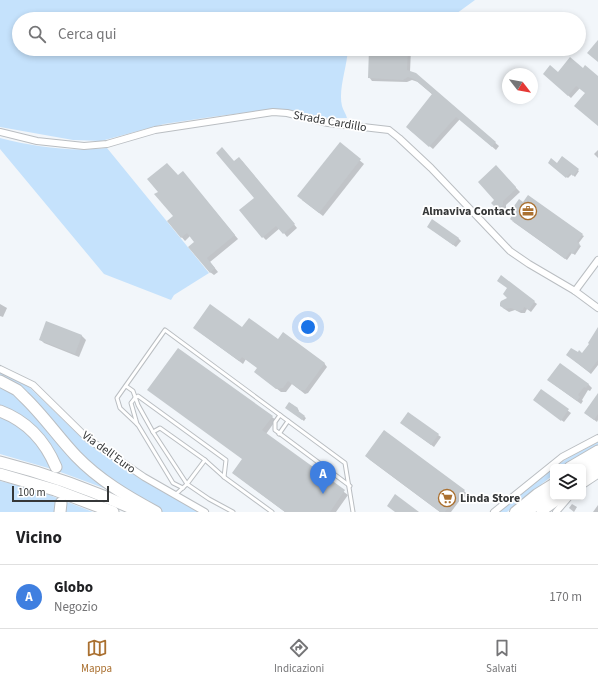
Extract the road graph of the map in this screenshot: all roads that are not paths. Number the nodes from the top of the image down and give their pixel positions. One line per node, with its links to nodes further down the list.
1 (0, 132): 3 (street, Strada Cardillo)
2 (598, 260): 3 (street)
3 (575, 291): 4 (street, Strada Cardillo)
4 (598, 308)
5 (0, 369): 35 (street, Via dell'Euro)
6 (0, 380): 41 (highway)
7 (126, 386): 8 (lane); 10 (lane); 12 (lane)
8 (135, 398): 12 (lane); 13 (lane); 27 (lane)
9 (0, 411): 23 (highway)
10 (280, 415): 11 (lane); 14 (lane)
11 (288, 421): 14 (lane); 31 (lane)
12 (138, 425): 33 (lane)
13 (153, 432): 18 (lane); 30 (lane)
14 (279, 434): 31 (lane)
15 (598, 438): 46 (street)
16 (598, 450): 20 (main road)
17 (598, 456): 21 (main road)
18 (205, 460): 27 (lane); 30 (lane)
19 (0, 462): 40 (highway)
20 (574, 464)
21 (584, 464)
22 (598, 464): 24 (main road)
23 (56, 467)
24 (586, 472)
25 (598, 473): 28 (main road)
26 (0, 474): 39 (highway)
27 (224, 477): 44 (lane)
28 (586, 481)
29 (550, 482): 34 (main road)
30 (187, 484): 33 (lane); 43 (lane)
31 (350, 486): 45 (lane)
32 (550, 486): 34 (main road)
33 (183, 488): 35 (lane)
34 (537, 494): 47 (main road)
35 (175, 495): 42 (street, Via dell'Euro)
36 (550, 495): 48 (main road)
37 (558, 500): 49 (main road)
38 (566, 500): 50 (street)
39 (113, 512)
40 (140, 512)
41 (156, 512)
42 (206, 512)
43 (233, 512)
44 (272, 512)
45 (353, 512)
46 (494, 512)
47 (514, 512)
48 (527, 512)
49 (541, 512)
50 (556, 512)

